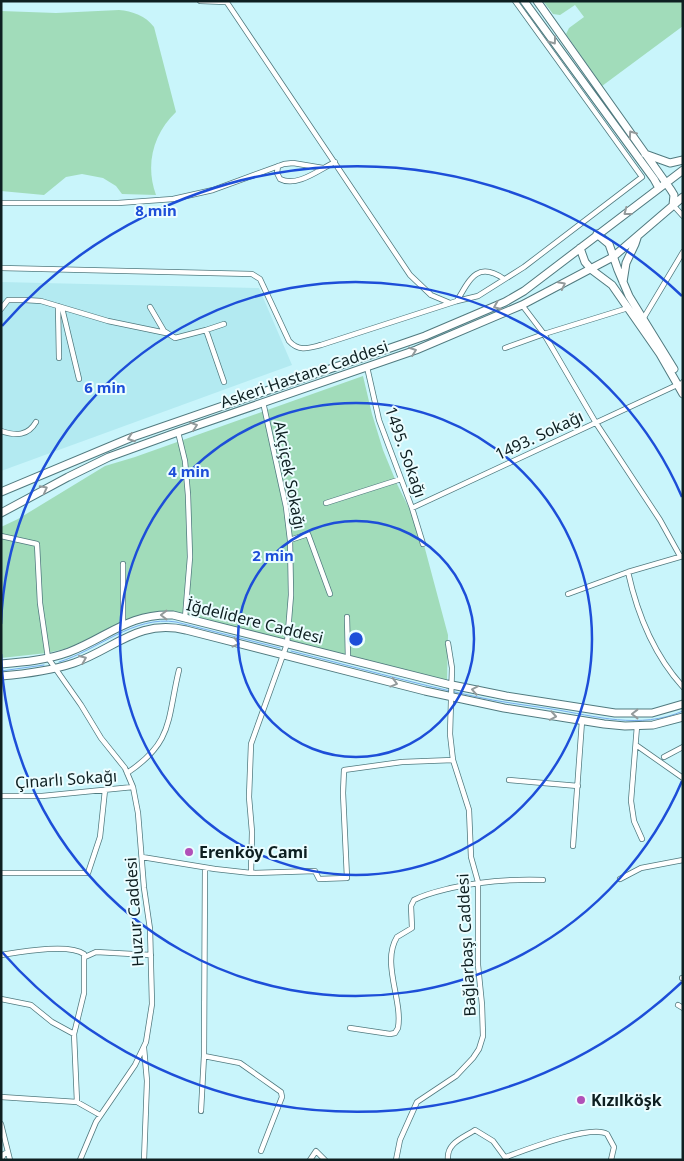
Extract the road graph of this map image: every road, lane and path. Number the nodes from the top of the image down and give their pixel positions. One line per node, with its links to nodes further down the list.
1 (200, 1): 5 (street)
2 (515, 1): 25 (street)
3 (524, 1): 13 (street, one-way to 13)
4 (537, 1): 6 (street, one-way to 4)
5 (226, 2): 8 (street)
6 (645, 154): 7 (street); 12 (street)
7 (683, 160)
8 (335, 162): 10 (street); 28 (street)
9 (278, 166): 10 (street); 10 (street); 15 (street)
10 (323, 168)
11 (683, 170): 12 (street, Askeri Hastane Caddesi)
12 (666, 183): 13 (street, Askeri Hastane Caddesi); 16 (street)
13 (658, 188): 18 (street, Askeri Hastane Caddesi, one-way to 18)
14 (683, 198): 16 (street, Askeri Hastane Caddesi)
15 (1, 203)
16 (673, 205): 17 (street); 19 (street, Askeri Hastane Caddesi)
17 (683, 216)
18 (598, 234): 20 (street, Askeri Hastane Caddesi); 22 (street)
19 (637, 237): 22 (street, Askeri Hastane Caddesi); 26 (street)
20 (580, 248): 24 (street); 52 (street, Askeri Hastane Caddesi, one-way to 52)
21 (683, 252): 34 (street)
22 (613, 257): 24 (street, Askeri Hastane Caddesi); 26 (street)
23 (1, 268): 28 (street)
24 (592, 270): 29 (street, Askeri Hastane Caddesi, one-way to 24); 32 (street)
25 (504, 279): 27 (street); 27 (street)
26 (623, 282): 34 (street)
27 (457, 301): 28 (street)
28 (450, 303)
29 (522, 306): 38 (street); 41 (street, Askeri Hastane Caddesi, one-way to 29)
30 (60, 307): 33 (street); 37 (street); 40 (street); 42 (street)
31 (150, 307): 37 (street)
32 (628, 308): 38 (street); 44 (street)
33 (1, 309)
34 (643, 319): 44 (street)
35 (224, 324): 36 (street)
36 (206, 330): 37 (street); 43 (street)
37 (166, 333)
38 (544, 334): 39 (street); 48 (street)
39 (505, 348)
40 (59, 358)
41 (367, 367): 46 (street, Askeri Hastane Caddesi); 51 (street, 1495. Sokağı)
42 (79, 379)
43 (224, 382)
44 (681, 384): 45 (street); 48 (street, 1493. Sokağı)
45 (683, 394)
46 (263, 402): 50 (street, Askeri Hastane Caddesi, one-way to 46); 57 (street, Akçiçek Sokağı)
47 (36, 422): 49 (street)
48 (596, 423): 54 (street, 1493. Sokağı); 59 (street)
49 (1, 431)
50 (178, 432): 55 (street, Askeri Hastane Caddesi, one-way to 50); 65 (street)
51 (400, 478): 53 (street); 54 (street, 1495. Sokağı)
52 (1, 492)
53 (326, 503)
54 (412, 508): 58 (street, 1495. Sokağı)
55 (1, 513)
56 (1, 536): 70 (street)
57 (290, 540): 62 (street); 68 (street, Akçiçek Sokağı)
58 (423, 544)
59 (681, 556): 61 (street)
60 (123, 564): 66 (street)
61 (628, 572): 63 (street); 77 (street)
62 (330, 594)
63 (568, 594)
64 (346, 617): 71 (street)
65 (185, 618): 66 (street, İğdelidere Caddesi, one-way to 66); 68 (street, İğdelidere Caddesi)
66 (123, 625): 70 (street, İğdelidere Caddesi)
67 (448, 643): 76 (street, Bağlarbaşı Caddesi)
68 (286, 644): 69 (street, Akçiçek Sokağı); 71 (street, İğdelidere Caddesi)
69 (283, 655): 73 (street, İğdelidere Caddesi, one-way to 69); 78 (street, İğdelidere Caddesi, one-way to 78); 100 (street, Akçiçek Sokağı)
70 (48, 658): 72 (street, İğdelidere Caddesi); 73 (street, Huzur Caddesi)
71 (348, 659): 76 (street, İğdelidere Caddesi)
72 (1, 664)
73 (55, 669): 75 (street, İğdelidere Caddesi); 87 (street, Huzur Caddesi)
74 (179, 670): 87 (street)
75 (1, 676)
76 (451, 685): 78 (street, Bağlarbaşı Caddesi); 79 (street, İğdelidere Caddesi, one-way to 76)
77 (683, 687)
78 (451, 698): 81 (street, İğdelidere Caddesi, one-way to 81); 86 (street, Bağlarbaşı Caddesi)
79 (683, 704)
80 (683, 717): 82 (street, İğdelidere Caddesi)
81 (582, 721): 82 (street, İğdelidere Caddesi); 90 (street)
82 (637, 726): 83 (street)
83 (636, 745): 88 (street); 94 (street)
84 (683, 748): 85 (street)
85 (664, 757)
86 (453, 760): 100 (street); 103 (street, Bağlarbaşı Caddesi)
87 (127, 773): 91 (street, Huzur Caddesi)
88 (683, 778)
89 (508, 780): 90 (street)
90 (578, 786): 95 (street)
91 (133, 787): 92 (street, Çınarlı Sokağı); 96 (street, Huzur Caddesi)
92 (106, 790): 93 (street, Çınarlı Sokağı); 99 (street)
93 (1, 796)
94 (642, 839)
95 (573, 846)
96 (142, 857): 98 (street); 105 (street, Huzur Caddesi)
97 (683, 860): 101 (street)
98 (205, 868): 100 (street); 111 (street)
99 (1, 873)
100 (251, 873)
101 (620, 878)
102 (543, 880): 103 (street)
103 (478, 882): 108 (street); 126 (street, Bağlarbaşı Caddesi)
104 (1, 955): 106 (street)
105 (152, 955): 106 (street); 110 (street, Huzur Caddesi)
106 (85, 957): 109 (street)
107 (1, 999): 109 (street)
108 (350, 1028)
109 (74, 1034): 113 (street)
110 (144, 1046): 115 (street, Huzur Caddesi); 123 (street)
111 (204, 1056): 114 (street); 118 (street)
112 (1, 1097): 113 (street)
113 (77, 1102): 115 (street)
114 (202, 1111)
115 (100, 1115): 122 (street, Huzur Caddesi)
116 (1, 1124): 117 (street)
117 (8, 1152): 120 (street); 121 (street)
118 (262, 1152)
119 (506, 1158): 127 (street); 128 (street)
120 (1, 1160)
121 (10, 1160)
122 (80, 1160)
123 (144, 1160)
124 (310, 1160): 125 (street)
125 (325, 1160)
126 (396, 1160)
127 (448, 1160)
128 (611, 1160)

